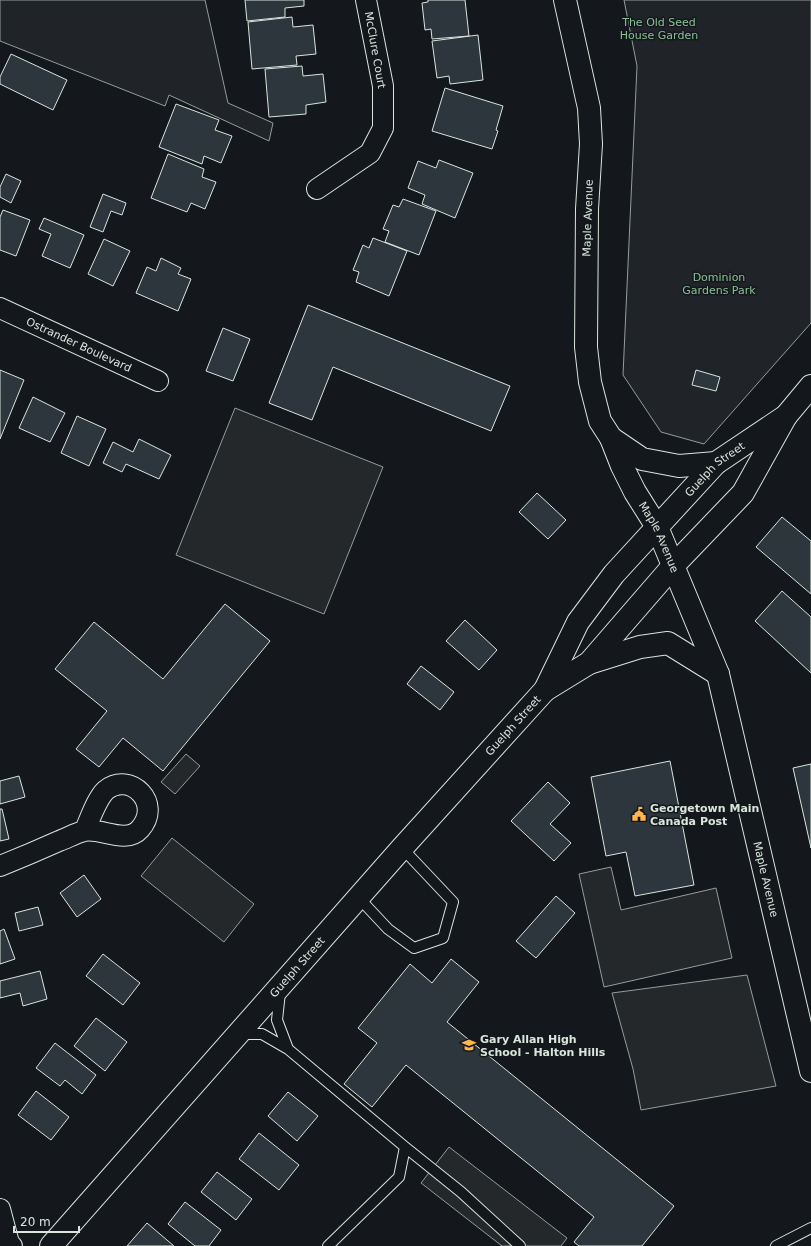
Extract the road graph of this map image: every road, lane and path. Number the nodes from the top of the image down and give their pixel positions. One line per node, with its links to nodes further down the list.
1 (366, 0): 3 (street, McClure Court)
2 (565, 0): 8 (main road, Maple Avenue)
3 (317, 189)
4 (0, 308): 5 (street, Ostrander Boulevard)
5 (158, 381)
6 (811, 386): 7 (main road, Guelph Street)
7 (786, 416): 9 (main road, Guelph Street); 11 (main road, Guelph Street)
8 (611, 438): 9 (main road); 10 (main road, Maple Avenue)
9 (716, 463): 10 (main road, Guelph Street)
10 (657, 527): 11 (main road, Maple Avenue); 14 (main road, Guelph Street)
11 (672, 566): 12 (main road, Guelph Street); 13 (main road, Maple Avenue)
12 (589, 663): 13 (main road); 14 (main road, Guelph Street)
13 (718, 674): 20 (main road, Maple Avenue)
14 (545, 690): 16 (main road, Guelph Street)
15 (85, 830): 17 (street)
16 (402, 848): 18 (main road, Guelph Street); 18 (lane)
17 (0, 866)
18 (359, 898): 19 (main road, Guelph Street)
19 (281, 985): 21 (main road, Guelph Street); 22 (lane)
20 (806, 1021): 23 (main road, Maple Avenue)
21 (238, 1034): 22 (lane); 28 (main road, Guelph Street)
22 (288, 1049): 24 (lane)
23 (811, 1071)
24 (405, 1147): 29 (lane); 30 (lane)
25 (0, 1209): 27 (street)
26 (811, 1228): 31 (lane)
27 (12, 1246)
28 (51, 1246)
29 (328, 1246)
30 (520, 1246)
31 (776, 1246)

